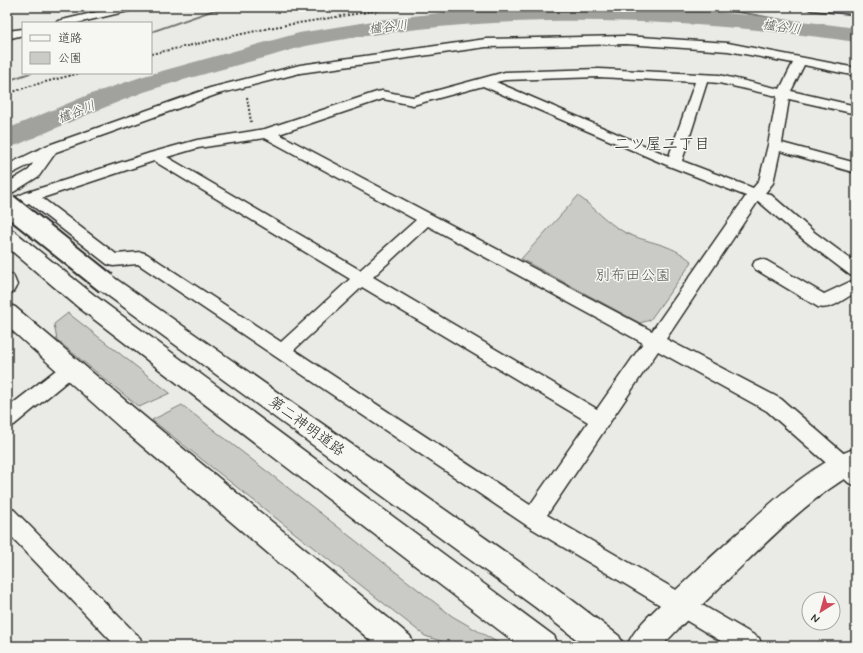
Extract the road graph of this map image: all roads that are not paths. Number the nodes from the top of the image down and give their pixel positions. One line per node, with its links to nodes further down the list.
1 (133, 7): 4 (street)
2 (811, 7): 3 (street)
3 (856, 11)
4 (66, 22)
5 (22, 32): 6 (street)
6 (7, 36)
7 (800, 61): 8 (street); 11 (street); 15 (street)
8 (856, 72)
9 (702, 78): 10 (street); 11 (street); 17 (street)
10 (483, 81): 13 (street); 17 (street)
11 (784, 92): 12 (street); 14 (street)
12 (856, 110)
13 (260, 133): 16 (street); 24 (street)
14 (776, 145): 18 (street); 21 (street)
15 (51, 149): 19 (street); 20 (street)
16 (155, 156): 22 (street); 28 (street)
17 (674, 163): 21 (street)
18 (856, 168)
19 (7, 172)
20 (7, 190)
21 (755, 195): 27 (street); 33 (street)
22 (30, 197): 23 (street); 34 (street)
23 (7, 205): 45 (main road, 第二神明道路, bridge)
24 (426, 219): 28 (street); 33 (street)
25 (7, 236): 42 (main road)
26 (761, 266): 30 (street)
27 (856, 271)
28 (362, 278): 34 (street); 37 (street)
29 (7, 279): 31 (street)
30 (856, 285)
31 (7, 288)
32 (7, 313): 35 (main road)
33 (654, 342): 37 (street); 38 (street)
34 (282, 352): 40 (street)
35 (71, 368): 36 (street); 44 (main road)
36 (7, 419)
37 (600, 420): 40 (street)
38 (852, 467): 41 (main road)
39 (7, 517): 43 (street)
40 (533, 518): 41 (street)
41 (681, 605): 46 (main road); 47 (street)
42 (533, 637)
43 (132, 646)
44 (400, 646)
45 (609, 646)
46 (642, 646)
47 (751, 646)

